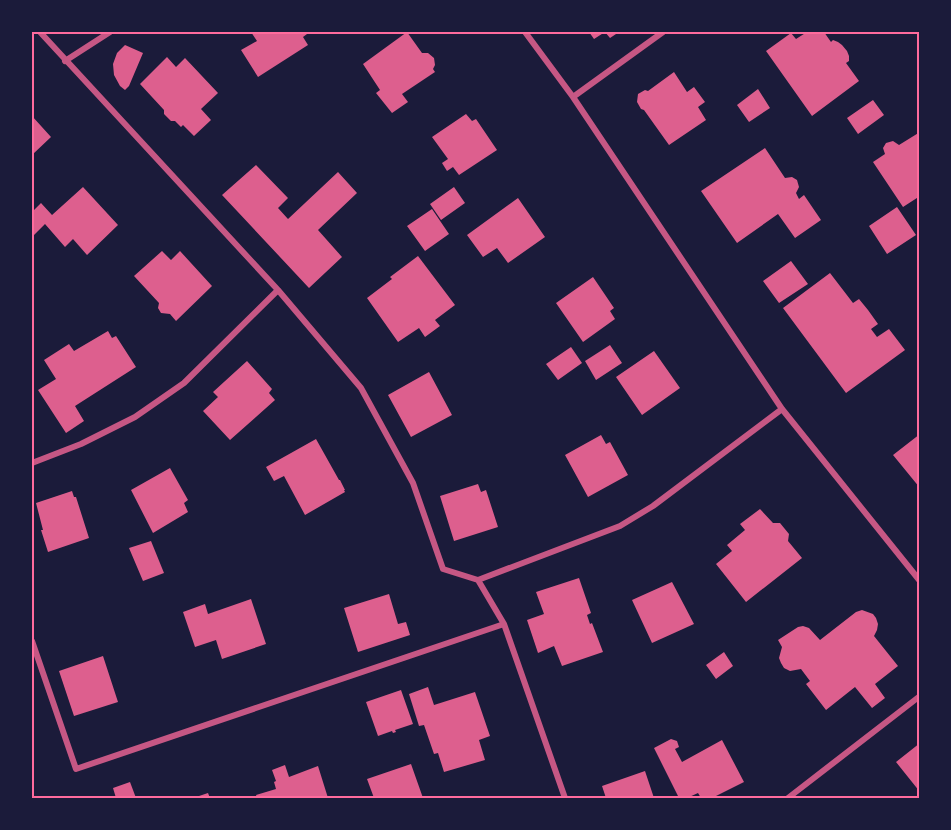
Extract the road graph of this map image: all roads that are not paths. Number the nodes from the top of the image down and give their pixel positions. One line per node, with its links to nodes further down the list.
1 (40, 32): 5 (street)
2 (110, 32): 5 (street)
3 (525, 32): 6 (street)
4 (663, 32): 6 (street)
5 (65, 61): 7 (street)
6 (573, 97): 8 (street)
7 (278, 291): 9 (street); 10 (street)
8 (782, 409): 10 (street); 11 (street)
9 (32, 463)
10 (478, 580): 12 (street)
11 (920, 580)
12 (504, 624): 13 (street); 15 (street)
13 (32, 641)
14 (920, 696): 16 (street)
15 (565, 798)
16 (788, 798)

